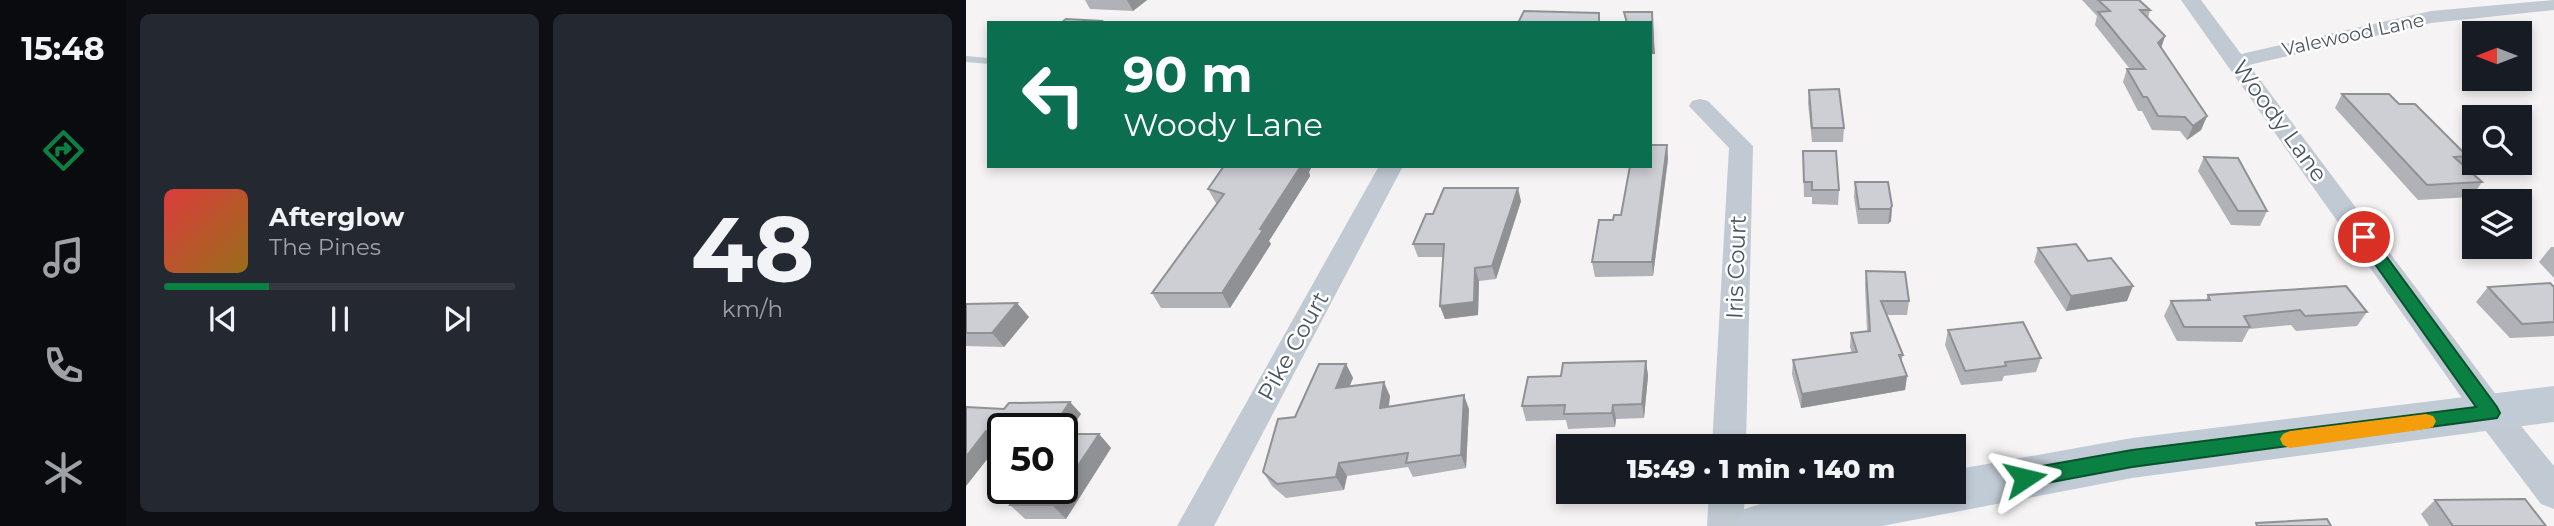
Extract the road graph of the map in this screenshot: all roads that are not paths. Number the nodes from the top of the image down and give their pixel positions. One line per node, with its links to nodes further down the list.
1 (2191, 0): 5 (street, Woody Lane)
2 (2554, 4): 5 (street, Valewood Lane)
3 (966, 59): 4 (lane)
4 (987, 61)
5 (2236, 61): 9 (street, Woody Lane)
6 (1700, 106): 10 (street, Iris Court)
7 (1390, 168): 15 (street, Pike Court)
8 (2554, 404): 9 (main road)
9 (2491, 413): 11 (main road); 12 (street, Woody Lane)
10 (1729, 434)
11 (1966, 488)
12 (2554, 493)
13 (1727, 504): 16 (street)
14 (1880, 504): 17 (main road)
15 (1195, 526)
16 (1726, 526)
17 (1760, 526)

